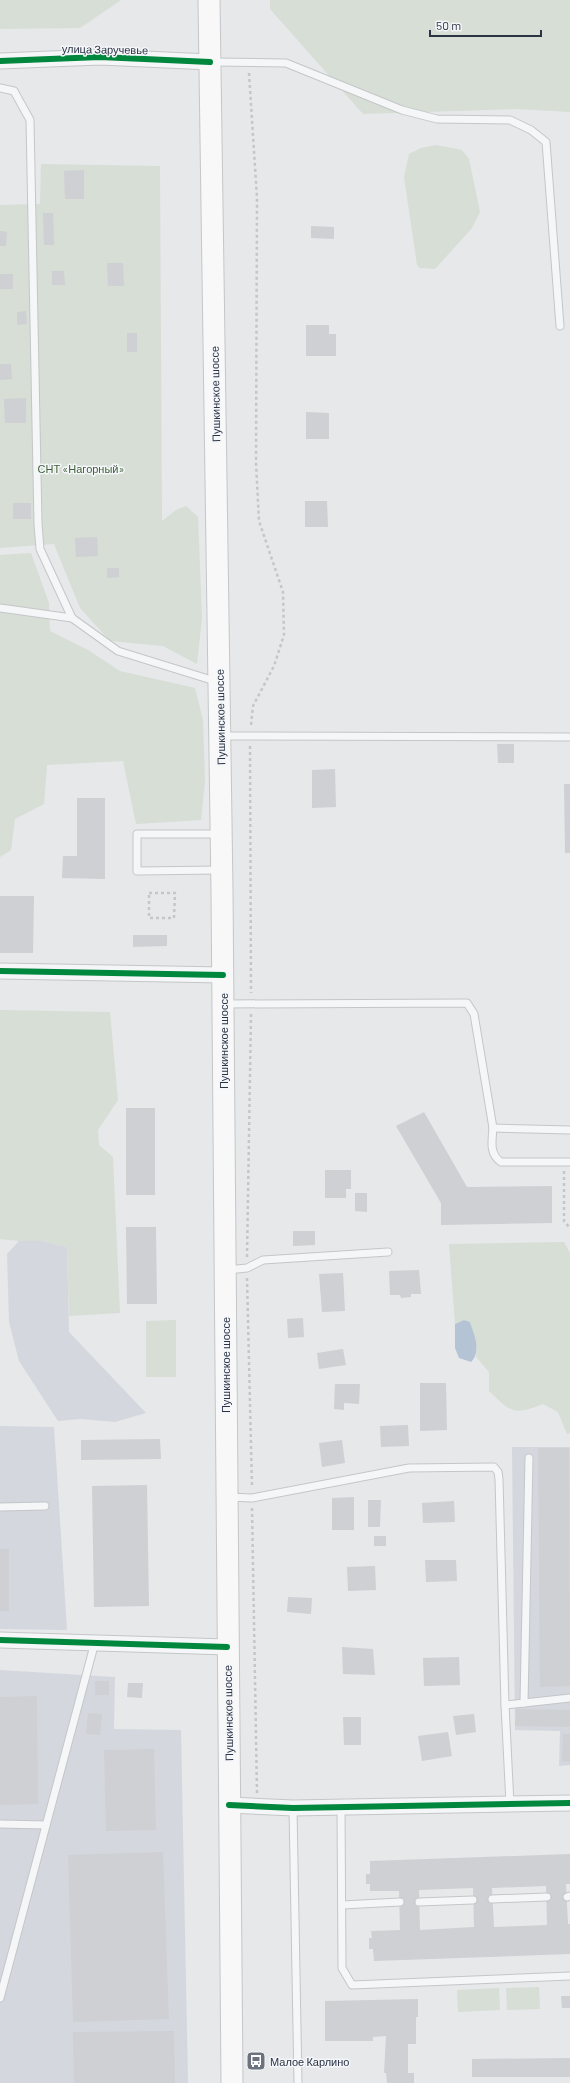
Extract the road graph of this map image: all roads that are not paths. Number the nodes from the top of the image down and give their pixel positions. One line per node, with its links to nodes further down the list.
1 (209, 0): 3 (main road, Пушкинское шоссе)
2 (0, 61): 3 (street, улица Заручевье)
3 (210, 62): 5 (lane); 8 (main road, Пушкинское шоссе)
4 (0, 88): 7 (lane)
5 (560, 326)
6 (0, 608): 7 (lane)
7 (72, 618): 8 (lane)
8 (220, 683): 9 (main road, Пушкинское шоссе)
9 (220, 736): 10 (lane); 11 (main road, Пушкинское шоссе)
10 (570, 737)
11 (221, 834): 12 (main road, Пушкинское шоссе); 12 (lane)
12 (222, 870): 14 (main road, Пушкинское шоссе)
13 (0, 971): 14 (street)
14 (223, 975): 15 (main road, Пушкинское шоссе)
15 (223, 1004): 16 (lane); 20 (main road, Пушкинское шоссе)
16 (493, 1128): 17 (lane); 18 (lane)
17 (570, 1130)
18 (567, 1163)
19 (388, 1252): 20 (lane)
20 (225, 1271): 22 (main road, Пушкинское шоссе)
21 (529, 1458): 29 (lane)
22 (226, 1497): 27 (main road, Пушкинское шоссе); 30 (lane)
23 (45, 1506): 24 (lane)
24 (0, 1507)
25 (0, 1640): 26 (street)
26 (95, 1642): 27 (street); 37 (lane)
27 (227, 1647): 33 (main road, Пушкинское шоссе)
28 (570, 1698): 29 (lane)
29 (524, 1703): 30 (lane)
30 (505, 1705): 32 (lane)
31 (570, 1803): 32 (street)
32 (510, 1804): 34 (street)
33 (229, 1805): 35 (street); 46 (main road, Пушкинское шоссе)
34 (341, 1807): 35 (street); 43 (lane)
35 (293, 1808): 47 (lane)
36 (0, 1824): 37 (lane)
37 (46, 1825): 45 (lane)
38 (547, 1897): 39 (lane)
39 (492, 1899)
40 (473, 1900): 42 (lane)
41 (400, 1902): 43 (lane)
42 (419, 1902)
43 (342, 1905): 44 (lane)
44 (570, 1976)
45 (0, 1998)
46 (232, 2083)
47 (298, 2083)

